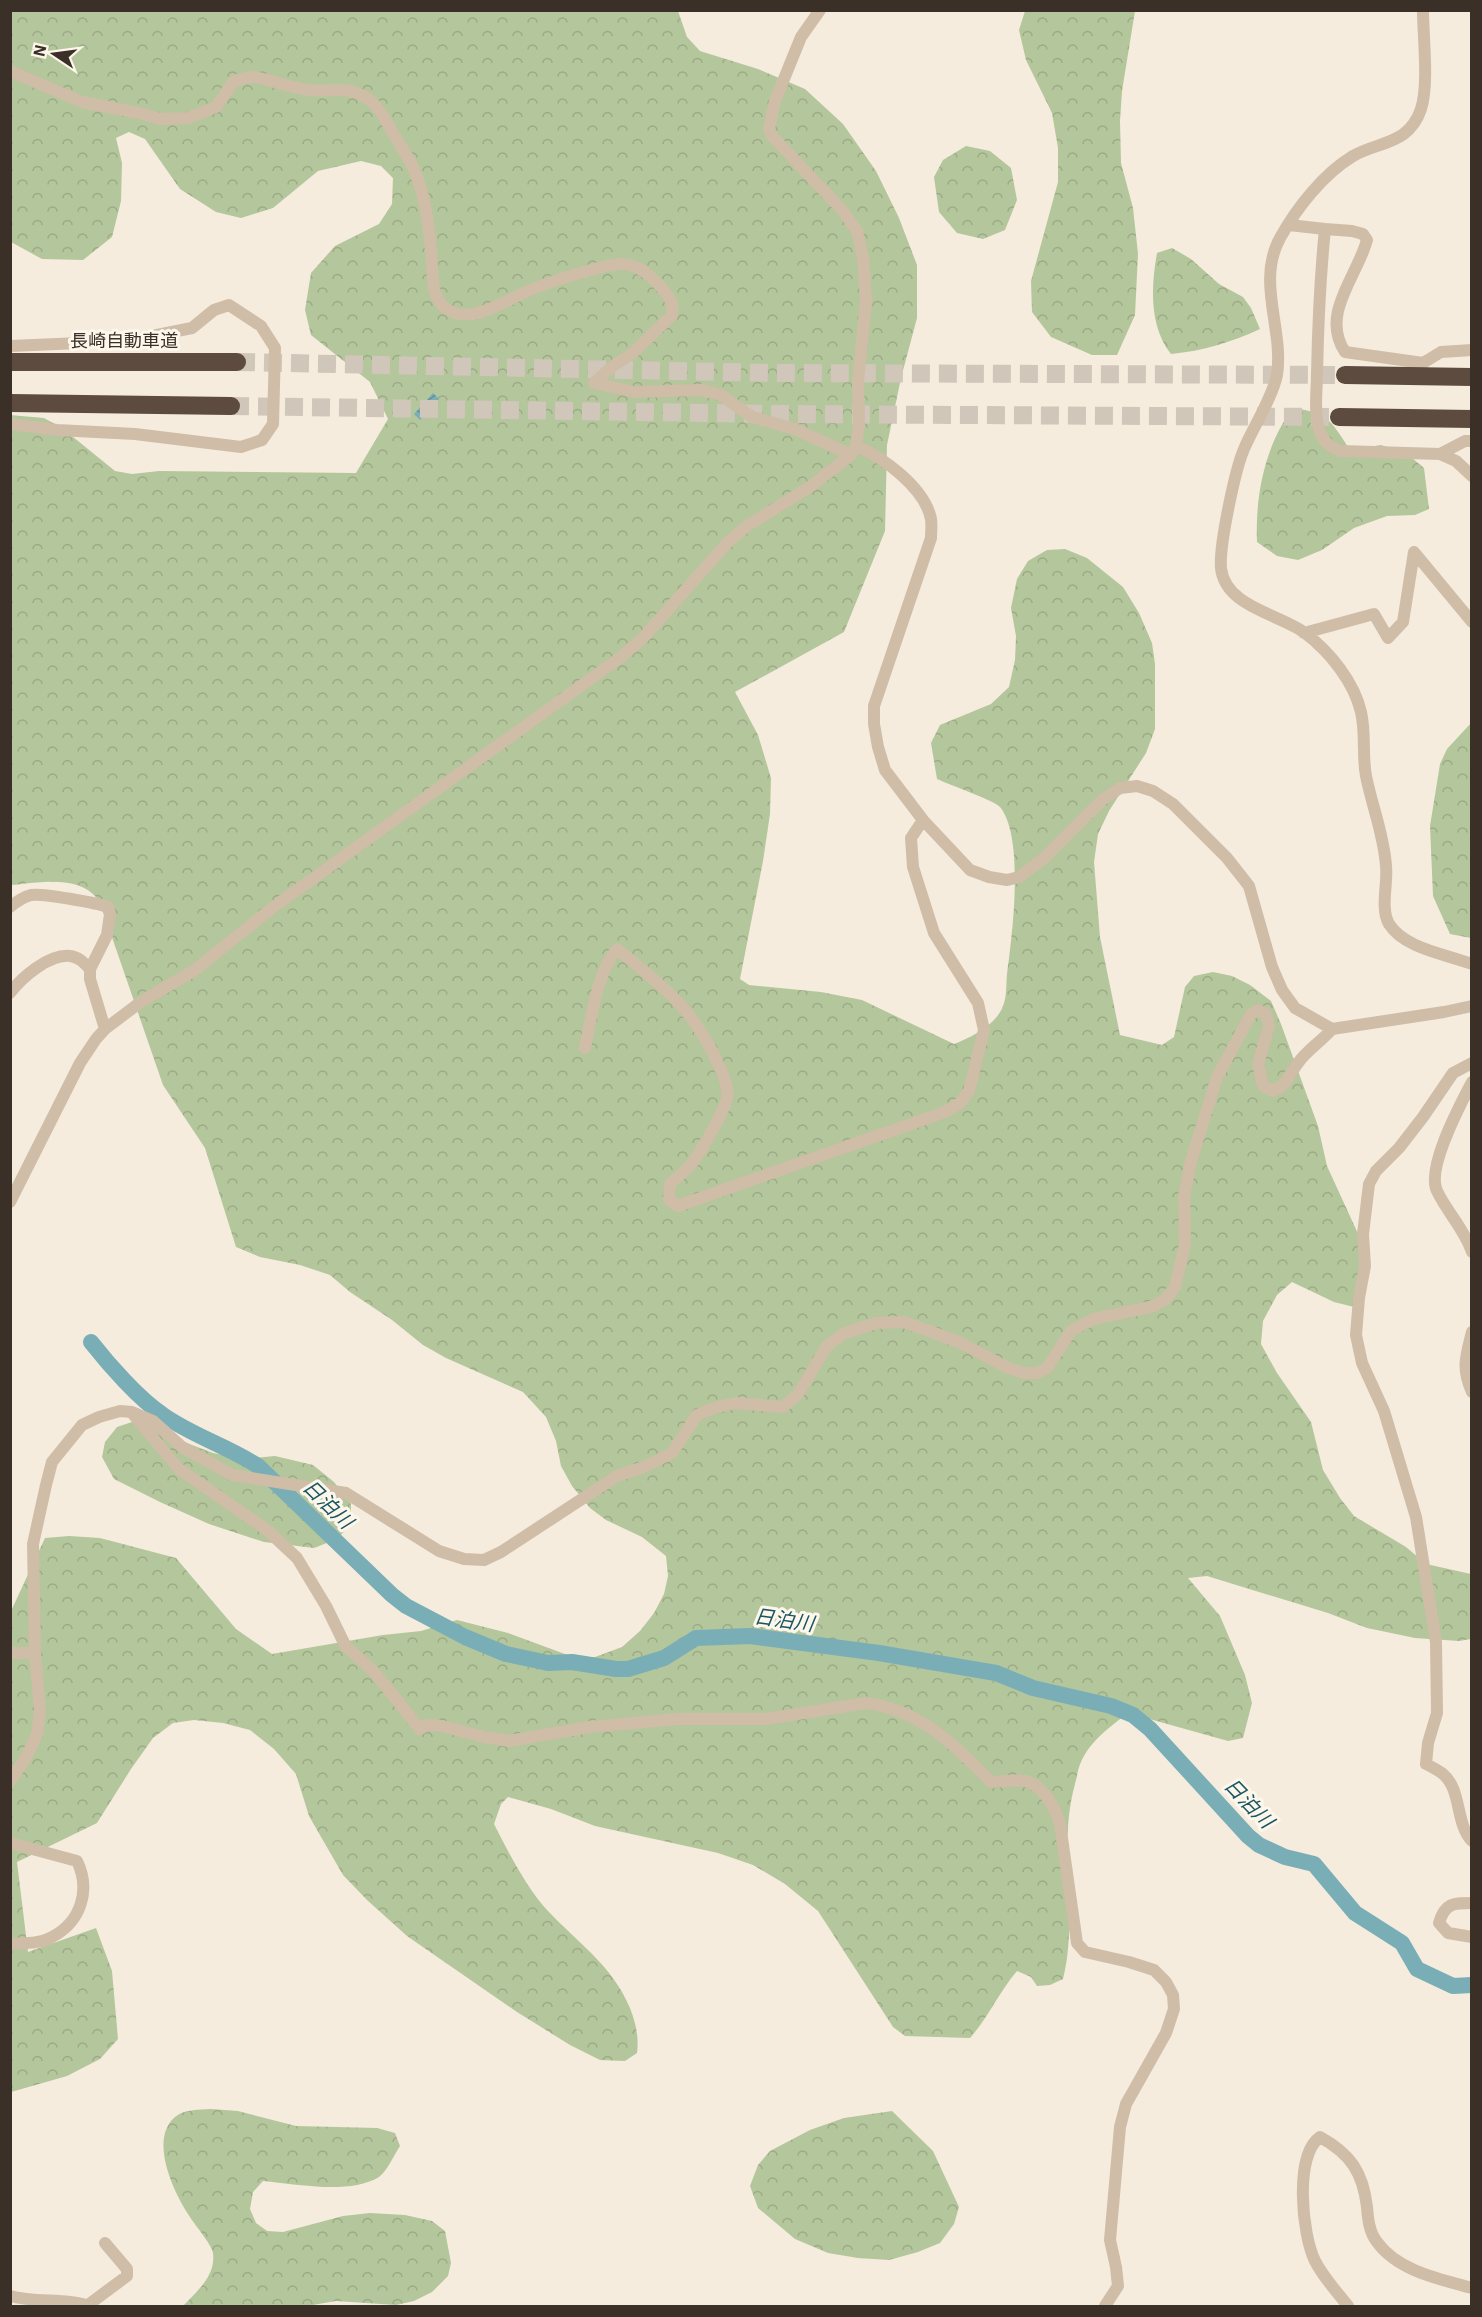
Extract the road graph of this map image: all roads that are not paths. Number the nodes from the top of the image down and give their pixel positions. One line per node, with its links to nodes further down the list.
1 (820, 10): 18 (street)
2 (1423, 10): 4 (street)
3 (10, 71): 18 (street)
4 (1288, 225): 5 (street); 22 (street)
5 (1325, 229): 7 (street); 19 (street)
6 (10, 346): 16 (street)
7 (1472, 350)
8 (10, 362): 9 (highway, 長崎自動車道)
9 (237, 362)
10 (1344, 375): 11 (highway)
11 (1472, 377)
12 (10, 403): 13 (highway)
13 (231, 406)
14 (1339, 417): 15 (highway)
15 (1472, 419)
16 (10, 424)
17 (1472, 441): 19 (street)
18 (853, 451): 23 (street); 29 (street)
19 (1440, 454): 20 (street)
20 (1472, 476)
21 (1472, 622): 22 (street)
22 (1304, 633): 25 (street)
23 (922, 820): 30 (street); 31 (street)
24 (10, 907): 26 (street)
25 (1472, 964)
26 (90, 969): 27 (street); 29 (street)
27 (10, 993)
28 (1472, 1006): 30 (street)
29 (105, 1029): 34 (street)
30 (1332, 1029): 38 (street)
31 (585, 1048)
32 (1472, 1063): 42 (street)
33 (1472, 1082): 35 (street)
34 (10, 1202)
35 (1472, 1252)
36 (1472, 1332): 37 (street)
37 (1472, 1392)
38 (132, 1412): 40 (street); 51 (street)
39 (10, 1653): 40 (street)
40 (35, 1653): 41 (street)
41 (10, 1781)
42 (1472, 1841)
43 (10, 1843): 46 (street)
44 (1472, 1903): 45 (street)
45 (1472, 1937)
46 (10, 1944)
47 (105, 2243): 50 (street)
48 (1472, 2288): 52 (street)
49 (10, 2296): 50 (street)
50 (89, 2306)
51 (1105, 2307)
52 (1348, 2307)

